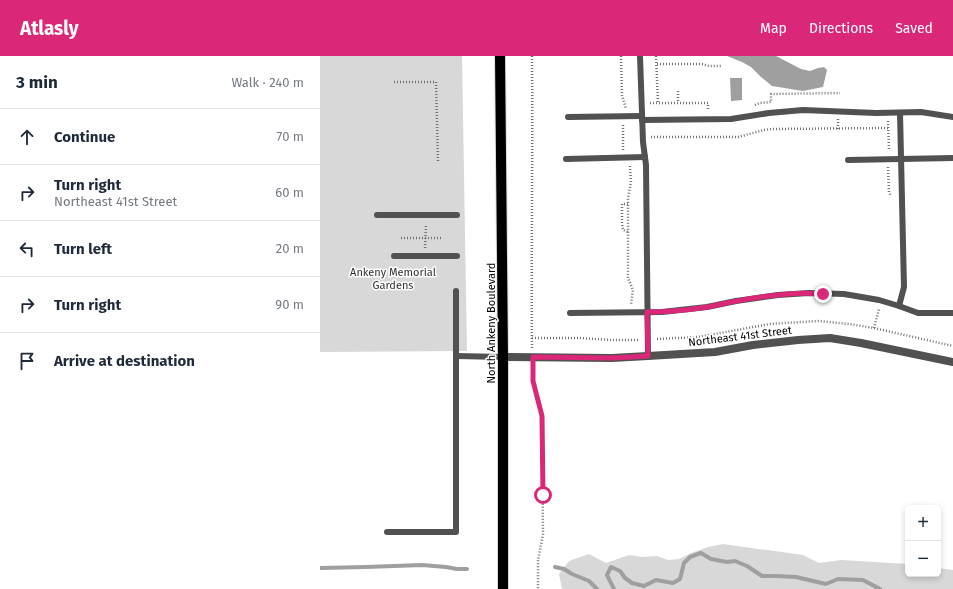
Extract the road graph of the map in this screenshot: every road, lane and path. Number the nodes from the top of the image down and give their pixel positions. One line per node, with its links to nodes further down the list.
1 (500, 56): 55 (main road, North Ankeny Boulevard)
2 (532, 56): 50 (path)
3 (621, 56): 17 (path)
4 (640, 56): 13 (lane)
5 (656, 56): 6 (path)
6 (656, 64): 7 (path); 11 (path)
7 (721, 66)
8 (394, 82): 30 (path)
9 (678, 91): 12 (path)
10 (840, 93): 14 (path)
11 (658, 103): 12 (path); 13 (path)
12 (678, 103): 15 (path)
13 (642, 104): 20 (lane)
14 (748, 108)
15 (714, 111)
16 (900, 112): 19 (lane); 20 (lane); 29 (lane)
17 (625, 116): 18 (lane); 20 (lane); 23 (path)
18 (568, 117)
19 (953, 117)
20 (642, 118): 22 (lane)
21 (888, 128): 22 (path)
22 (643, 135): 25 (lane)
23 (623, 157): 24 (lane); 26 (lane)
24 (630, 157): 25 (lane); 31 (path)
25 (645, 157): 46 (lane)
26 (566, 158)
27 (953, 158): 29 (lane)
28 (848, 160): 29 (lane)
29 (901, 160): 44 (lane)
30 (438, 161)
31 (628, 204): 35 (path); 35 (path)
32 (377, 215): 33 (lane)
33 (456, 215)
34 (426, 224): 37 (path)
35 (628, 232): 45 (path)
36 (401, 238): 37 (path)
37 (425, 238): 38 (path); 40 (path)
38 (442, 238)
39 (394, 256): 40 (lane)
40 (424, 256): 41 (lane)
41 (456, 256)
42 (456, 291): 53 (lane)
43 (881, 301): 44 (lane); 46 (lane); 49 (path)
44 (900, 306): 48 (lane)
45 (630, 312): 46 (lane); 47 (lane)
46 (647, 312): 51 (lane)
47 (570, 313)
48 (953, 313)
49 (874, 328): 51 (path); 52 (path)
50 (532, 338): 51 (path); 56 (path)
51 (648, 339): 54 (lane)
52 (953, 346)
53 (456, 356): 55 (lane); 58 (lane)
54 (648, 356): 56 (street, Northeast 41st Street); 57 (street, Northeast 41st Street)
55 (503, 357): 56 (street, Northeast 41st Street); 59 (main road, North Ankeny Boulevard)
56 (533, 357): 60 (path)
57 (953, 362)
58 (387, 532)
59 (503, 589)
60 (538, 589)

